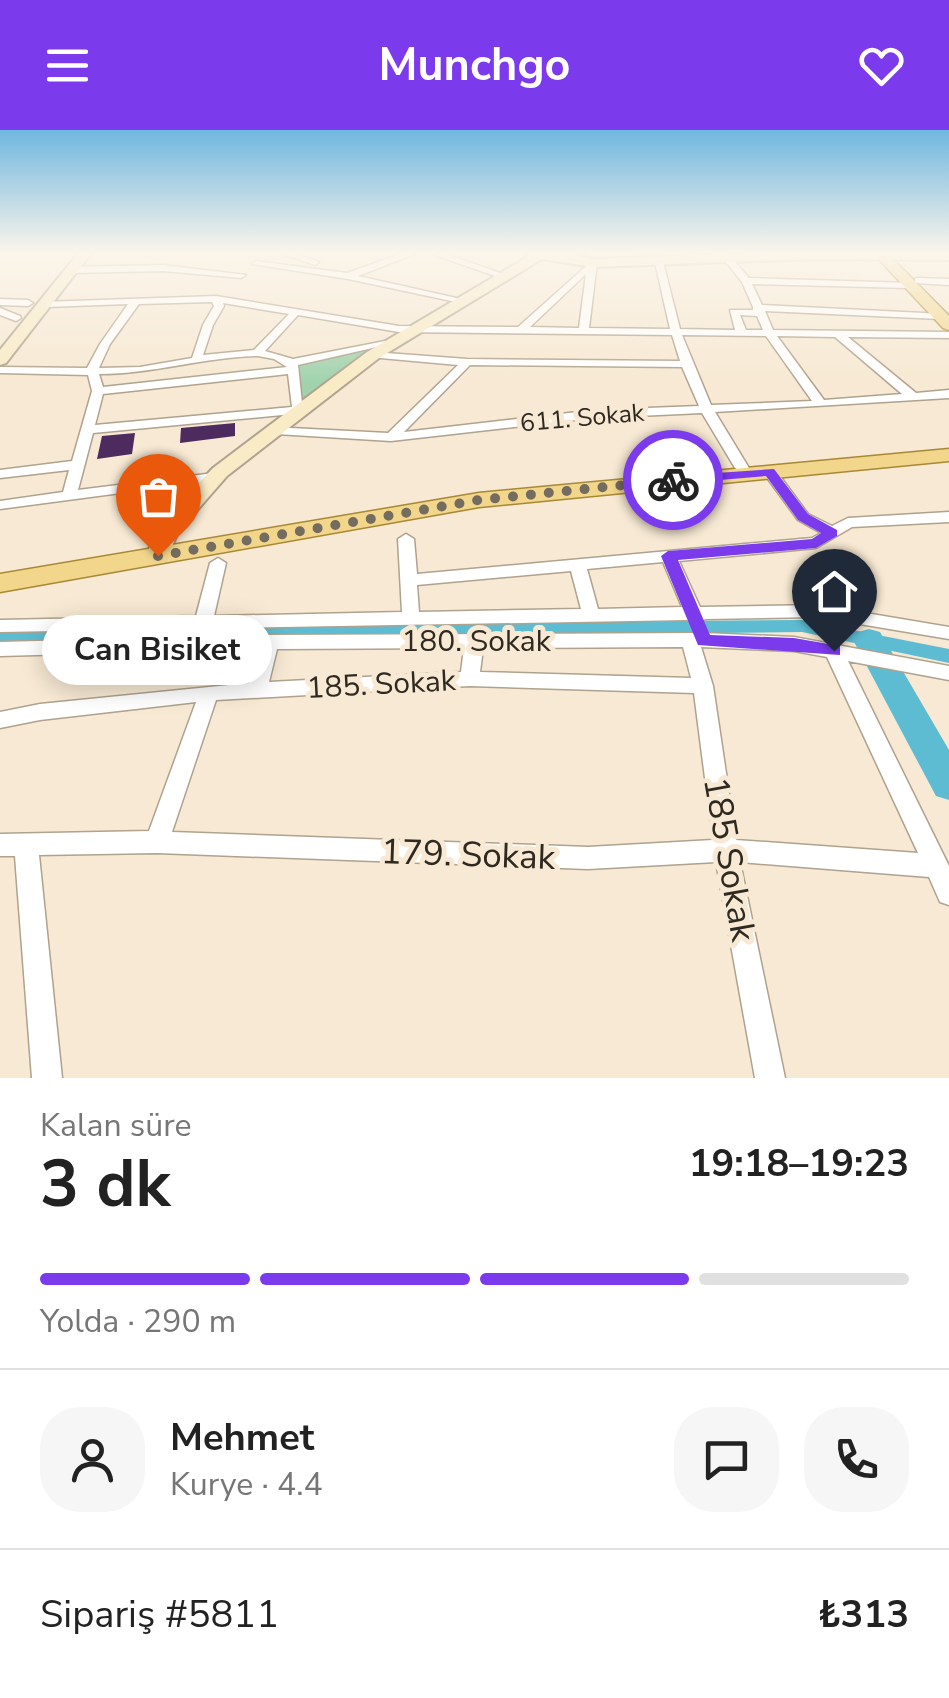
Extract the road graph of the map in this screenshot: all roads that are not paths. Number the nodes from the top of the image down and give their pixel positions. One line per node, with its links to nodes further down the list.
1 (43, 295): 15 (street)
2 (46, 295): 15 (street)
3 (219, 295): 11 (street)
4 (431, 295): 14 (street)
5 (470, 295): 14 (street)
6 (557, 295): 16 (street)
7 (588, 295): 19 (street)
8 (665, 295): 29 (street)
9 (752, 295): 21 (street)
10 (925, 295): 25 (main road)
11 (216, 298): 12 (street); 22 (street); 40 (street)
12 (136, 301): 15 (street); 45 (street)
13 (0, 302): 15 (street)
14 (458, 302): 26 (street)
15 (37, 304): 24 (street); 39 (street)
16 (544, 307): 17 (street); 27 (street)
17 (558, 308)
18 (572, 308): 19 (street)
19 (586, 309): 28 (street)
20 (0, 311): 24 (street)
21 (759, 311): 23 (street); 30 (street); 33 (street)
22 (295, 313): 26 (street); 37 (street)
23 (861, 314): 25 (street); 31 (street)
24 (16, 318): 35 (street)
25 (946, 318)
26 (412, 329): 27 (street); 36 (street)
27 (521, 330): 28 (street)
28 (584, 330): 29 (street)
29 (672, 331): 30 (street); 42 (street)
30 (742, 334): 33 (street)
31 (885, 334): 32 (street); 34 (street)
32 (949, 334)
33 (771, 336): 34 (street); 49 (street)
34 (840, 336): 48 (street)
35 (0, 337)
36 (394, 342): 38 (street); 43 (street)
37 (257, 352): 40 (street); 43 (street)
38 (373, 356): 41 (street); 51 (street)
39 (0, 360)
40 (196, 361): 45 (street)
41 (467, 362): 42 (street); 54 (street)
42 (686, 364): 50 (street)
43 (292, 366): 46 (street); 51 (street)
44 (0, 370): 45 (street)
45 (92, 370): 46 (street)
46 (98, 391): 52 (street)
47 (949, 394): 48 (street, 611. Sokak)
48 (910, 396): 49 (street, 611. Sokak)
49 (821, 404): 50 (street, 611. Sokak)
50 (705, 409): 54 (street, 611. Sokak); 57 (street)
51 (299, 410): 52 (street); 53 (street)
52 (86, 430): 56 (street)
53 (276, 430): 54 (street, 611. Sokak); 61 (street)
54 (391, 436)
55 (949, 453): 57 (main road); 58 (main road)
56 (76, 465): 59 (street); 62 (street)
57 (742, 468): 60 (main road)
58 (770, 472): 60 (main road); 65 (street)
59 (0, 474)
60 (688, 476): 67 (main road)
61 (214, 477): 62 (street); 67 (street)
62 (69, 496): 63 (street)
63 (0, 506)
64 (949, 517): 65 (street)
65 (832, 533): 68 (street)
66 (406, 539): 72 (street)
67 (158, 551): 71 (main road); 73 (main road)
68 (668, 556): 70 (street); 78 (street, 185 Sokak)
69 (218, 563): 76 (street)
70 (577, 564): 72 (street); 74 (street)
71 (0, 572)
72 (412, 580): 75 (street)
73 (0, 583)
74 (591, 614): 75 (street); 78 (street)
75 (411, 618): 76 (street)
76 (204, 622): 77 (street)
77 (0, 626)
78 (697, 630): 79 (street); 81 (street, 180. Sokak); 83 (street, 180. Sokak); 86 (street, 185 Sokak)
79 (949, 633)
80 (269, 642): 81 (street, 180. Sokak); 82 (street, 180. Sokak); 87 (street)
81 (474, 642): 85 (street)
82 (0, 649)
83 (842, 652): 84 (street, 180. Sokak); 93 (street)
84 (949, 673)
85 (470, 679): 86 (street, 185. Sokak); 87 (street, 185. Sokak)
86 (703, 686): 92 (street, 185 Sokak)
87 (257, 691): 88 (street, 185. Sokak)
88 (209, 693): 89 (street, 185. Sokak); 90 (street)
89 (0, 720)
90 (157, 842): 91 (street, 179. Sokak); 92 (street, 179. Sokak)
91 (13, 844): 95 (street)
92 (726, 850): 93 (street, 179. Sokak); 96 (street, 185 Sokak)
93 (936, 866): 94 (street)
94 (949, 892)
95 (47, 1078)
96 (770, 1078)

